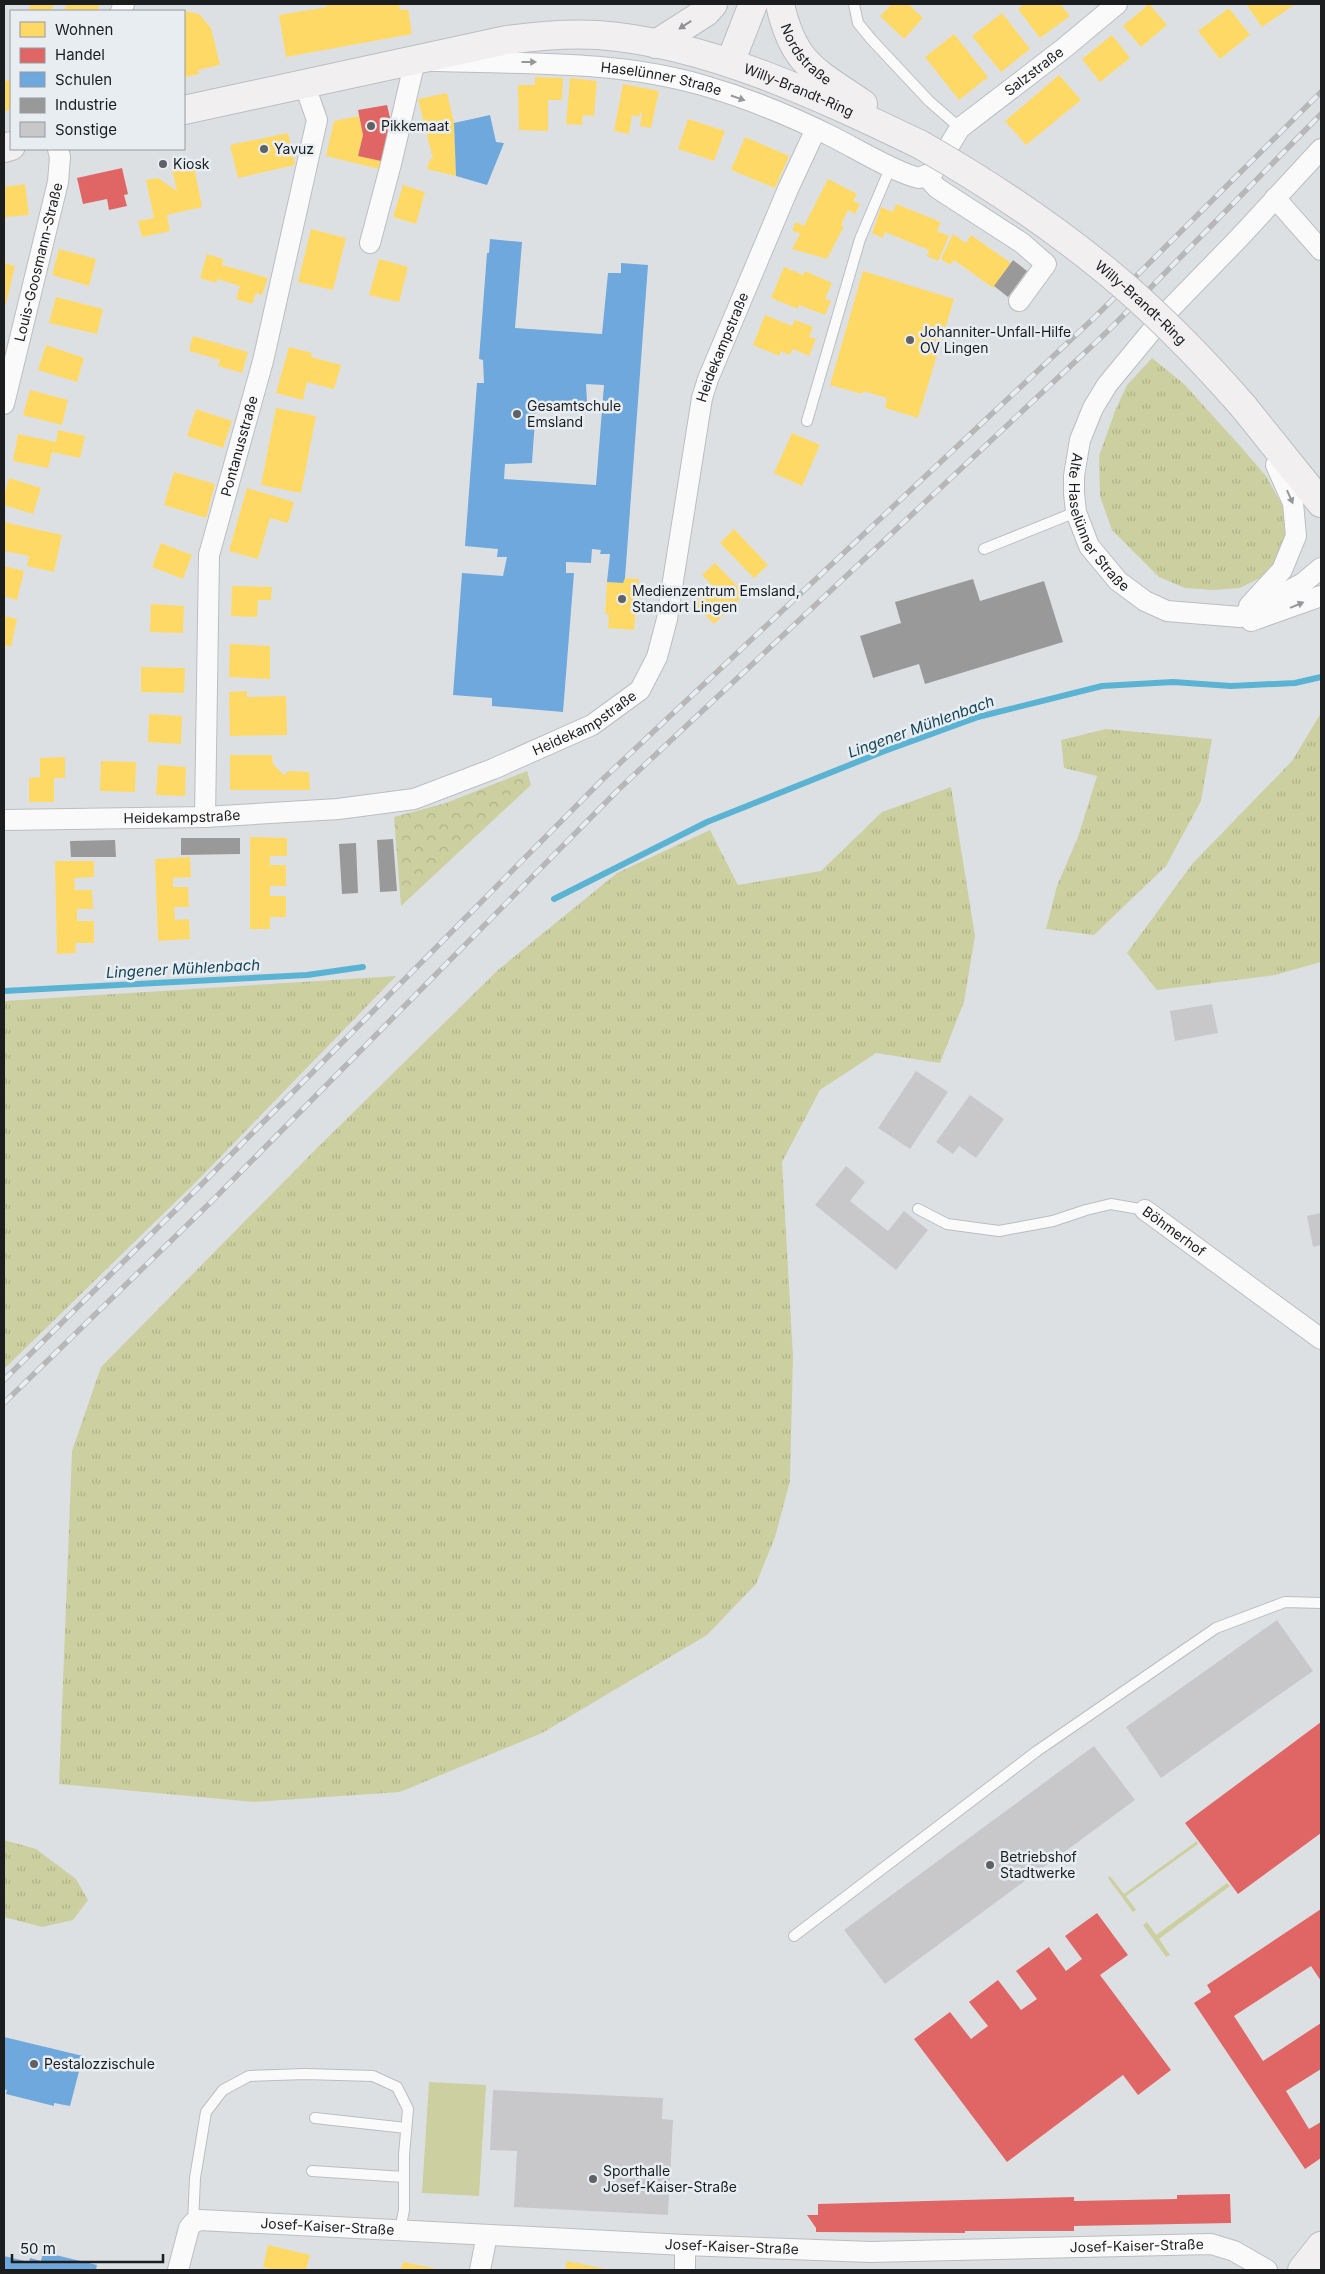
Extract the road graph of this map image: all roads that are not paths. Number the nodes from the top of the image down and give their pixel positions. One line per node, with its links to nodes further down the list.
1 (713, 4): 6 (main road, one-way to 6)
2 (753, 4): 8 (main road)
3 (780, 4): 10 (main road, Nordstraße)
4 (854, 4): 13 (lane)
5 (1117, 4): 13 (street, Salzstraße)
6 (656, 44): 7 (main road, Haselünner Straße); 8 (main road, Haselünner Straße)
7 (415, 60): 9 (main road, Haselünner Straße); 12 (street, Haselünner Straße, one-way to 12); 19 (street)
8 (730, 63): 10 (main road, Willy-Brandt-Ring)
9 (304, 83): 11 (main road, Haselünner Straße); 31 (street, Pontanusstraße)
10 (843, 100): 24 (main road, Willy-Brandt-Ring, bridge)
11 (185, 110)
12 (816, 129): 16 (street, Haselünner Straße); 31 (street, Heidekampstraße)
13 (956, 134): 17 (street)
14 (1321, 149): 18 (street, Alte Haselünner Straße)
15 (58, 150): 22 (street, Louis-Goosmann-Straße)
16 (891, 166): 17 (street, Haselünner Straße); 23 (lane)
17 (926, 176): 21 (street)
18 (1275, 198): 20 (street); 26 (street, Alte Haselünner Straße)
19 (370, 243)
20 (1321, 250)
21 (1019, 301)
22 (4, 404)
23 (807, 421)
24 (1282, 453): 25 (main road, Willy-Brandt-Ring); 30 (street, one-way to 30)
25 (1321, 503)
26 (1076, 512): 27 (lane); 30 (street, Alte Haselünner Straße)
27 (984, 549)
28 (1321, 568): 30 (street)
29 (1321, 596): 30 (street, Alte Haselünner Straße, one-way to 29)
30 (1240, 617)
31 (205, 817): 32 (street, Heidekampstraße)
32 (4, 820)
33 (918, 1209): 34 (lane, Böhmerhof)
34 (1145, 1210): 35 (street, Böhmerhof)
35 (1321, 1339)
36 (1321, 1603): 37 (lane)
37 (794, 1936)
38 (315, 2118): 39 (lane)
39 (406, 2128): 41 (lane); 42 (lane)
40 (312, 2171): 41 (lane)
41 (404, 2177): 43 (lane)
42 (193, 2224): 43 (street, Josef-Kaiser-Straße); 48 (street)
43 (400, 2230): 44 (street, Josef-Kaiser-Straße)
44 (487, 2235): 45 (street, Josef-Kaiser-Straße); 49 (street)
45 (685, 2246): 47 (street, Josef-Kaiser-Straße); 50 (street)
46 (1321, 2246): 52 (main road)
47 (869, 2261): 51 (street, Josef-Kaiser-Straße)
48 (178, 2270)
49 (480, 2270)
50 (686, 2270)
51 (1267, 2270)
52 (1302, 2270)

